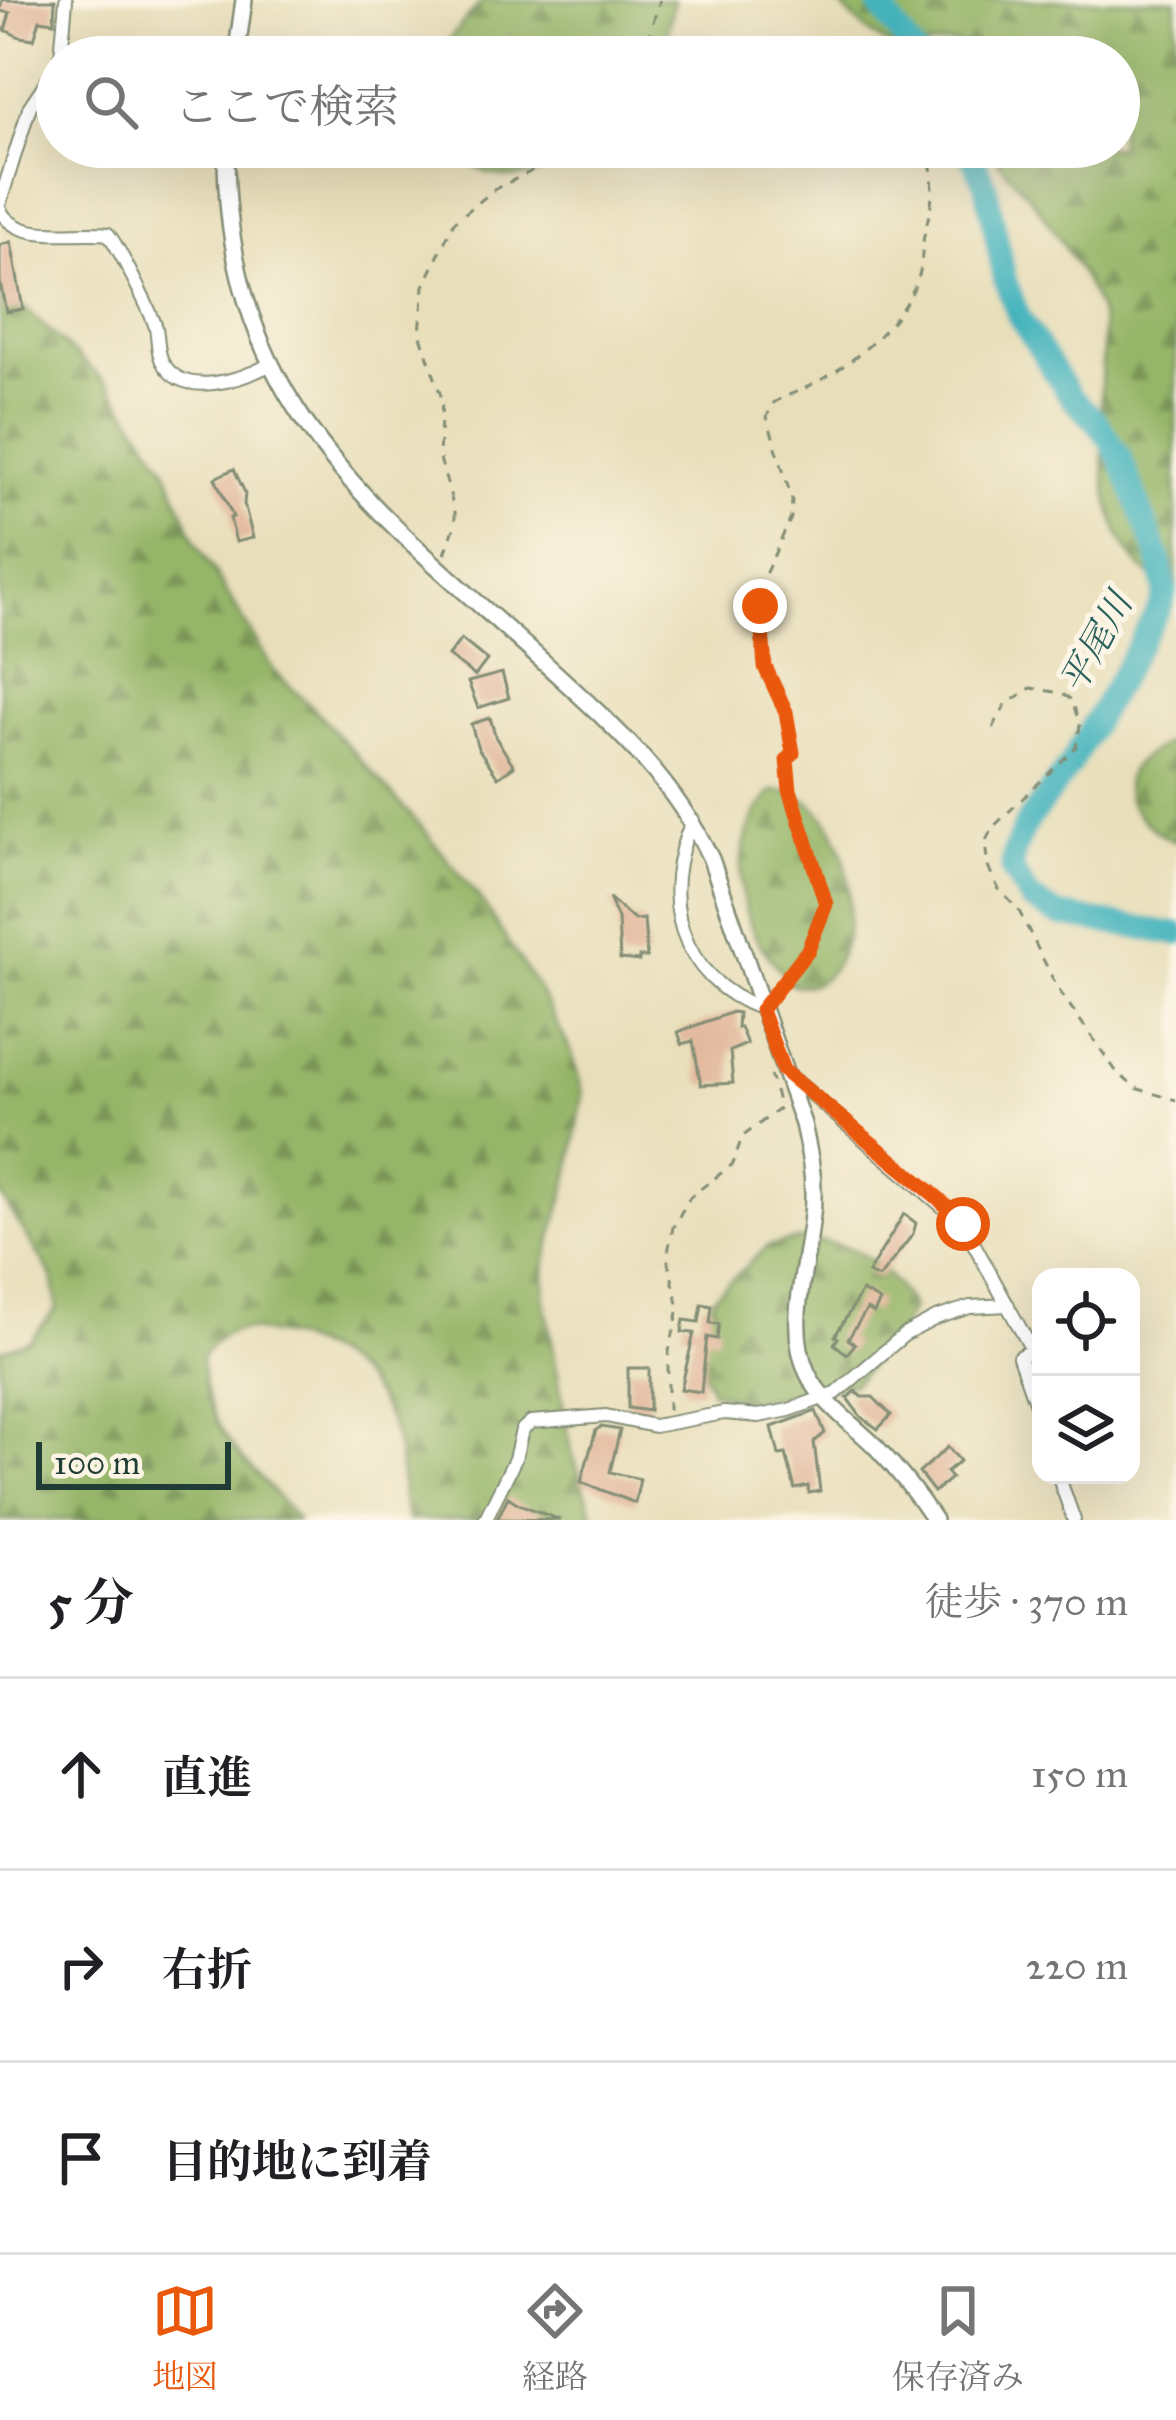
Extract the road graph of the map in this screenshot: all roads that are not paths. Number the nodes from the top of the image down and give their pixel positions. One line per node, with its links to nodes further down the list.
1 (66, 0): 3 (street)
2 (244, 0): 4 (street)
3 (63, 36)
4 (239, 36)
5 (36, 97): 7 (street)
6 (228, 168): 8 (street)
7 (0, 206): 8 (street)
8 (271, 364): 9 (street)
9 (692, 820): 10 (street); 10 (street)
10 (761, 1010): 11 (street)
11 (782, 1067): 12 (street); 14 (street)
12 (1008, 1304): 13 (street); 14 (street)
13 (1032, 1395)
14 (825, 1398): 16 (street); 17 (street)
15 (1061, 1484): 18 (street)
16 (485, 1520)
17 (934, 1520)
18 (1074, 1520)

